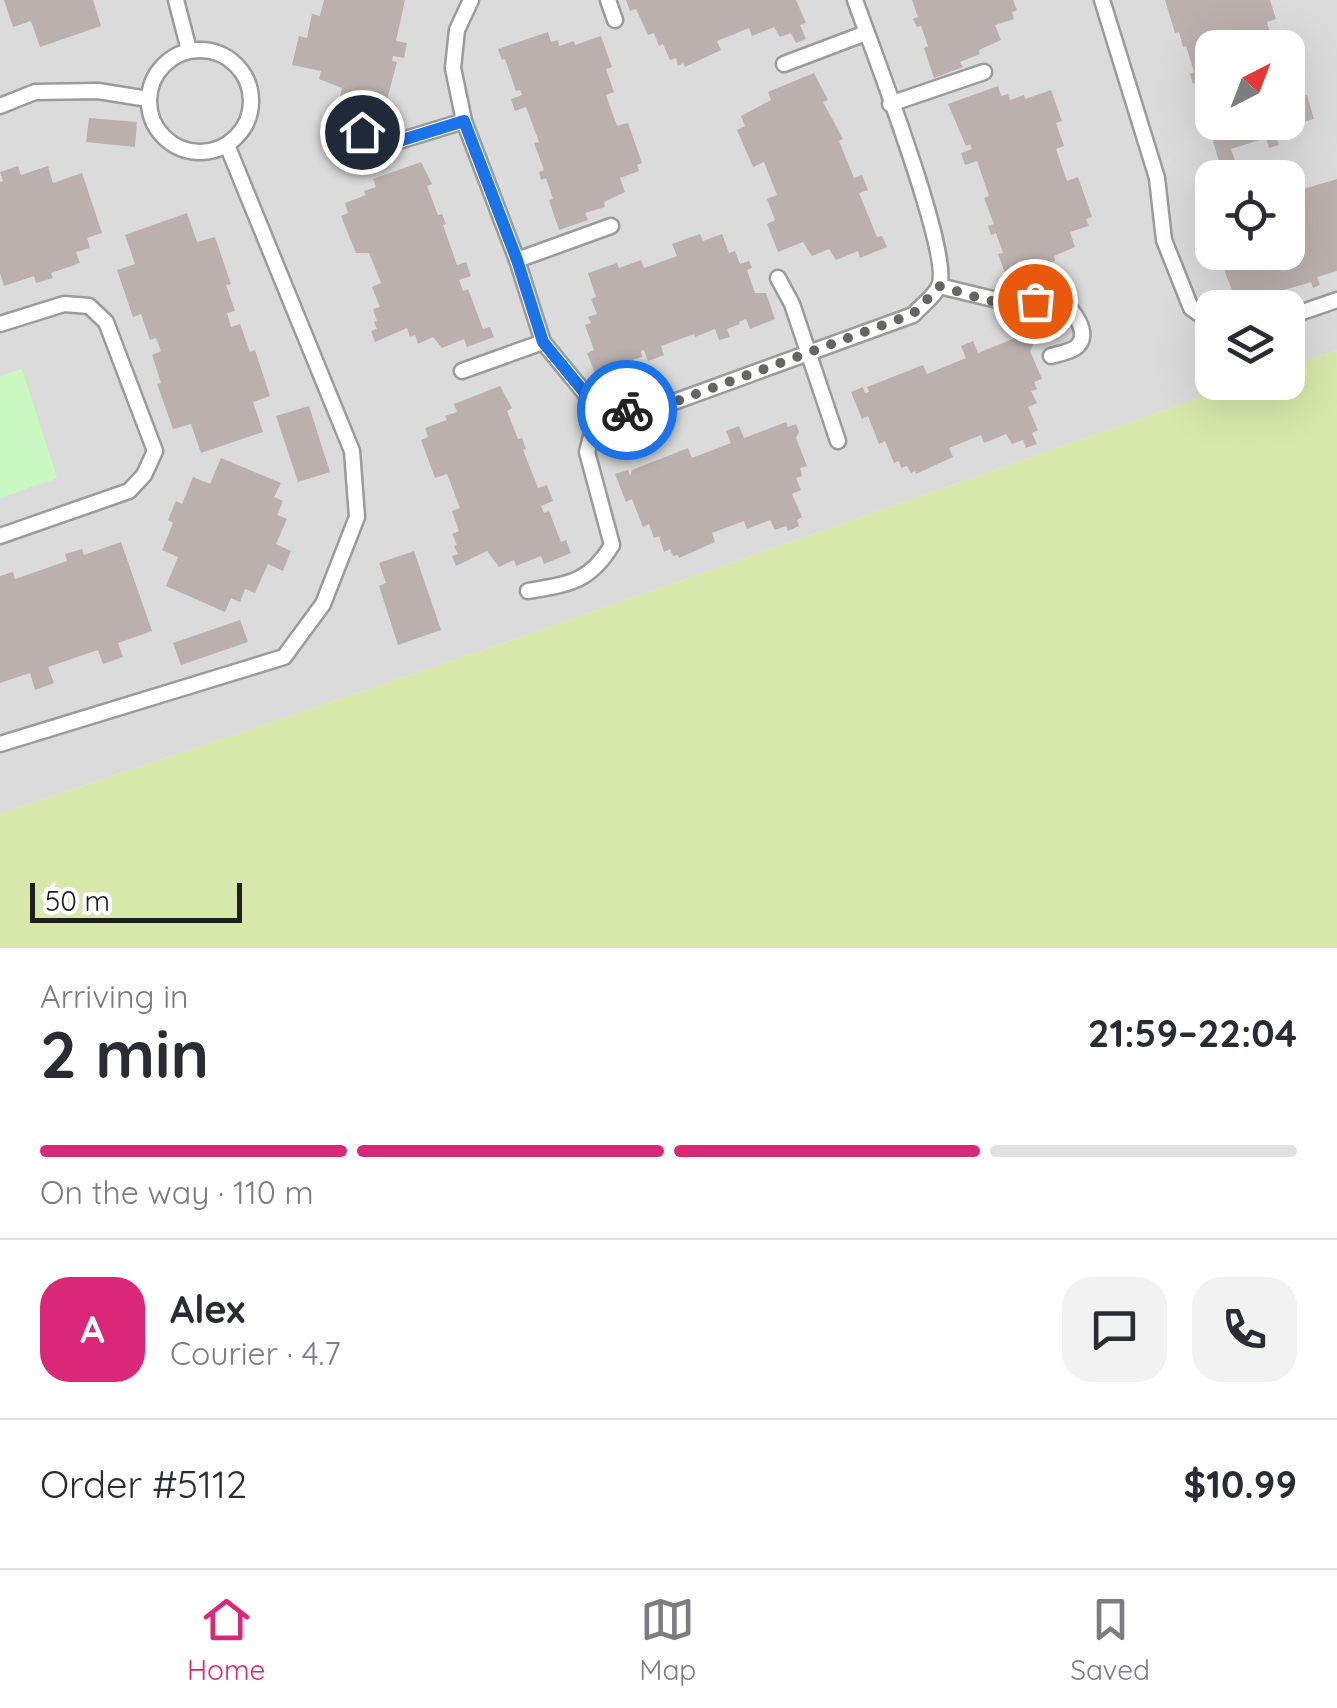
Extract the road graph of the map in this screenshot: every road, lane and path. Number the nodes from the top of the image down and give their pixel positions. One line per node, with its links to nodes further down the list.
1 (176, 0): 8 (lane)
2 (471, 0): 14 (lane)
3 (608, 0): 6 (lane)
4 (855, 0): 7 (lane)
5 (1102, 0): 23 (lane)
6 (616, 20)
7 (866, 33): 9 (lane); 12 (lane)
8 (189, 50): 11 (lane); 16 (lane)
9 (784, 64)
10 (984, 72): 12 (lane)
11 (148, 99): 13 (lane); 16 (lane)
12 (890, 104): 20 (lane)
13 (0, 106)
14 (464, 121): 15 (lane); 18 (lane)
15 (362, 132)
16 (227, 146): 33 (lane)
17 (611, 226): 18 (lane)
18 (517, 260): 25 (lane)
19 (778, 278): 26 (lane)
20 (940, 286): 26 (lane); 27 (lane)
21 (1337, 300): 22 (lane)
22 (1305, 310)
23 (1195, 311)
24 (0, 324): 31 (lane)
25 (543, 342): 28 (lane); 29 (lane)
26 (810, 355): 29 (lane); 30 (lane)
27 (1051, 356)
28 (462, 370)
29 (598, 409): 32 (lane)
30 (838, 441)
31 (0, 536)
32 (528, 591)
33 (0, 744)

